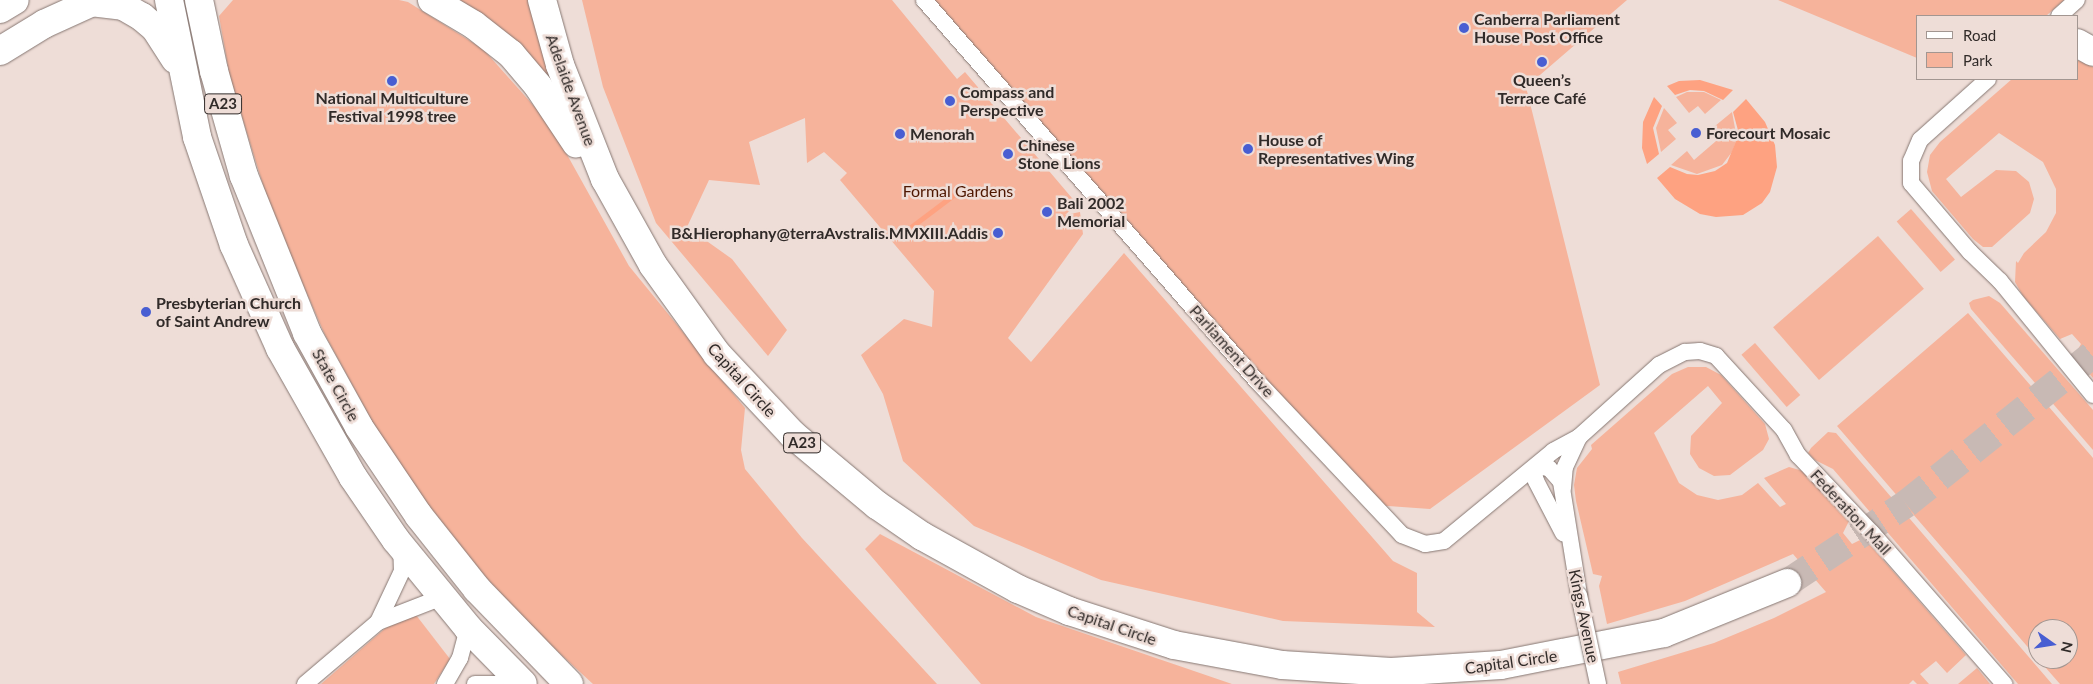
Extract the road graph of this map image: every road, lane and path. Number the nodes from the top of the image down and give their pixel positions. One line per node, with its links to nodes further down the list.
1 (15, 0): 9 (highway)
2 (169, 0): 15 (highway, State Circle)
3 (199, 0): 18 (highway, State Circle / A23)
4 (432, 0): 17 (highway, A23)
5 (542, 0): 17 (highway, Adelaide Avenue)
6 (924, 0): 25 (street, Parliament Drive)
7 (2077, 0): 10 (street)
8 (94, 1): 13 (highway); 15 (highway)
9 (0, 9)
10 (2060, 15)
11 (2078, 44): 14 (highway)
12 (2078, 50): 14 (highway)
13 (0, 51)
14 (2093, 53)
15 (182, 70): 19 (highway, State Circle)
16 (1987, 80): 23 (street)
17 (604, 179): 29 (highway, Capital Circle / A23)
18 (254, 205): 19 (highway); 20 (highway, State Circle / A23)
19 (224, 217): 21 (highway, State Circle)
20 (307, 333): 21 (highway); 30 (highway, State Circle / A23)
21 (280, 348): 27 (highway, State Circle)
22 (1695, 351): 24 (street, Parliament Drive); 41 (street, Federation Mall)
23 (2093, 395)
24 (1579, 437): 25 (street, Parliament Drive); 26 (street, Parliament Drive)
25 (1535, 468): 26 (street); 28 (street, Kings Avenue)
26 (1563, 488): 28 (street, Kings Avenue)
27 (396, 540): 31 (highway, State Circle); 32 (street)
28 (1569, 549): 40 (street, Kings Avenue, bridge)
29 (1787, 583)
30 (477, 589): 31 (highway); 33 (highway); 39 (highway, State Circle / A23)
31 (442, 597): 32 (street); 33 (highway, State Circle)
32 (378, 622): 34 (street)
33 (468, 628): 35 (street); 38 (highway, State Circle)
34 (305, 684)
35 (445, 684)
36 (475, 684): 37 (street)
37 (496, 684)
38 (523, 684)
39 (569, 684)
40 (1598, 684)
41 (2004, 684)

